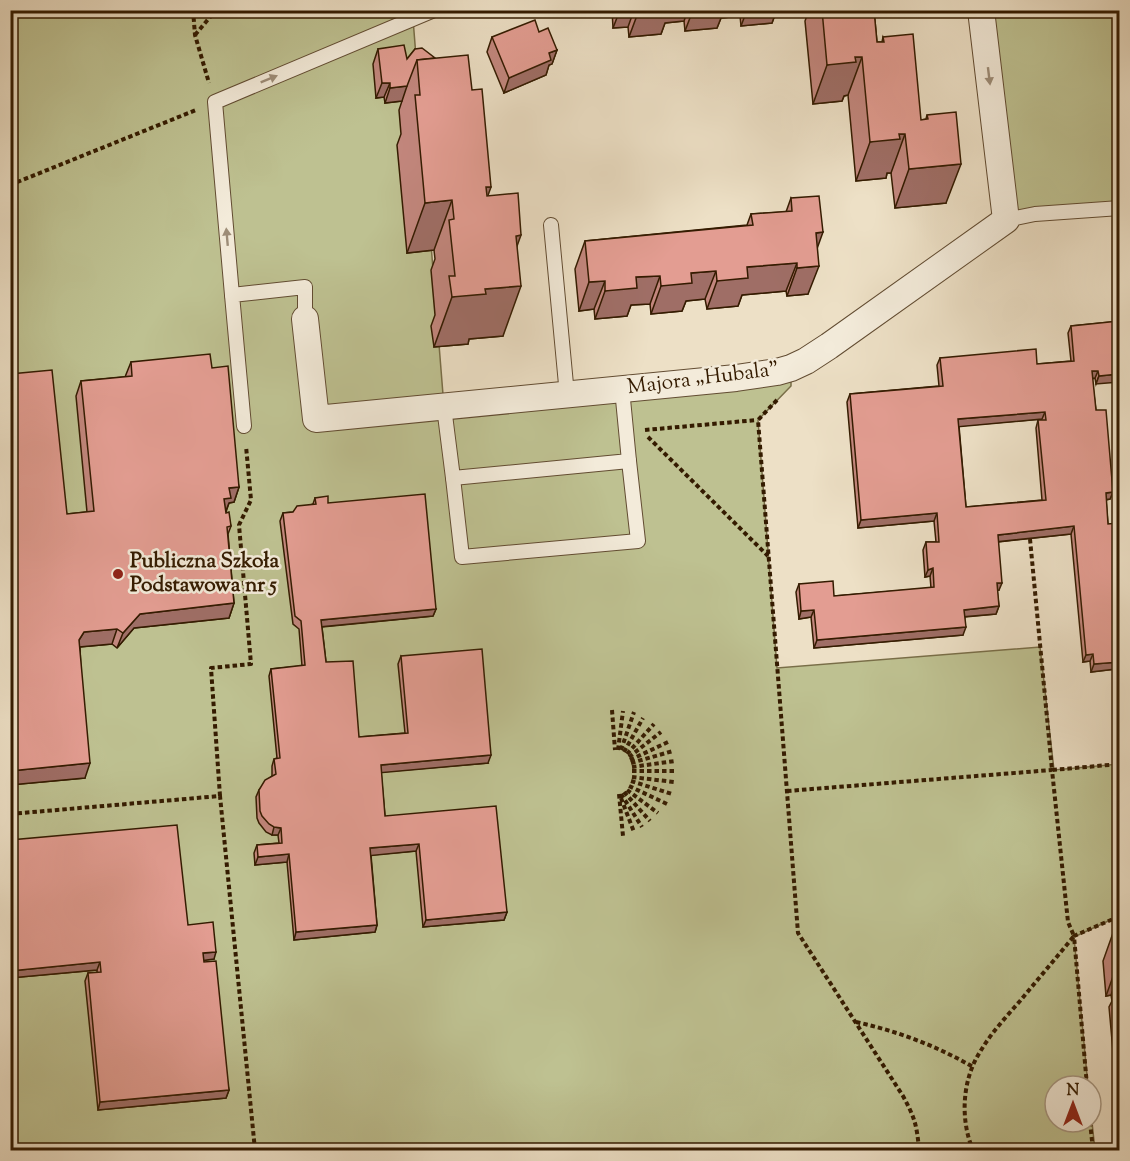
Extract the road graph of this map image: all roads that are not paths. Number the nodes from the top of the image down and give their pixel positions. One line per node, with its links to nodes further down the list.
1 (434, 10): 6 (lane, one-way to 1)
2 (981, 10): 4 (street, one-way to 4)
3 (1119, 208): 4 (lane)
4 (1006, 220): 8 (street, Majora „Hubala”)
5 (551, 225): 9 (lane)
6 (232, 295): 7 (lane); 11 (lane)
7 (305, 319): 10 (street, Majora „Hubala”)
8 (622, 389): 9 (street, Majora „Hubala”); 12 (lane)
9 (567, 394): 10 (street, Majora „Hubala”)
10 (444, 407): 13 (lane)
11 (244, 426)
12 (629, 460): 13 (lane); 13 (lane)
13 (453, 478)

